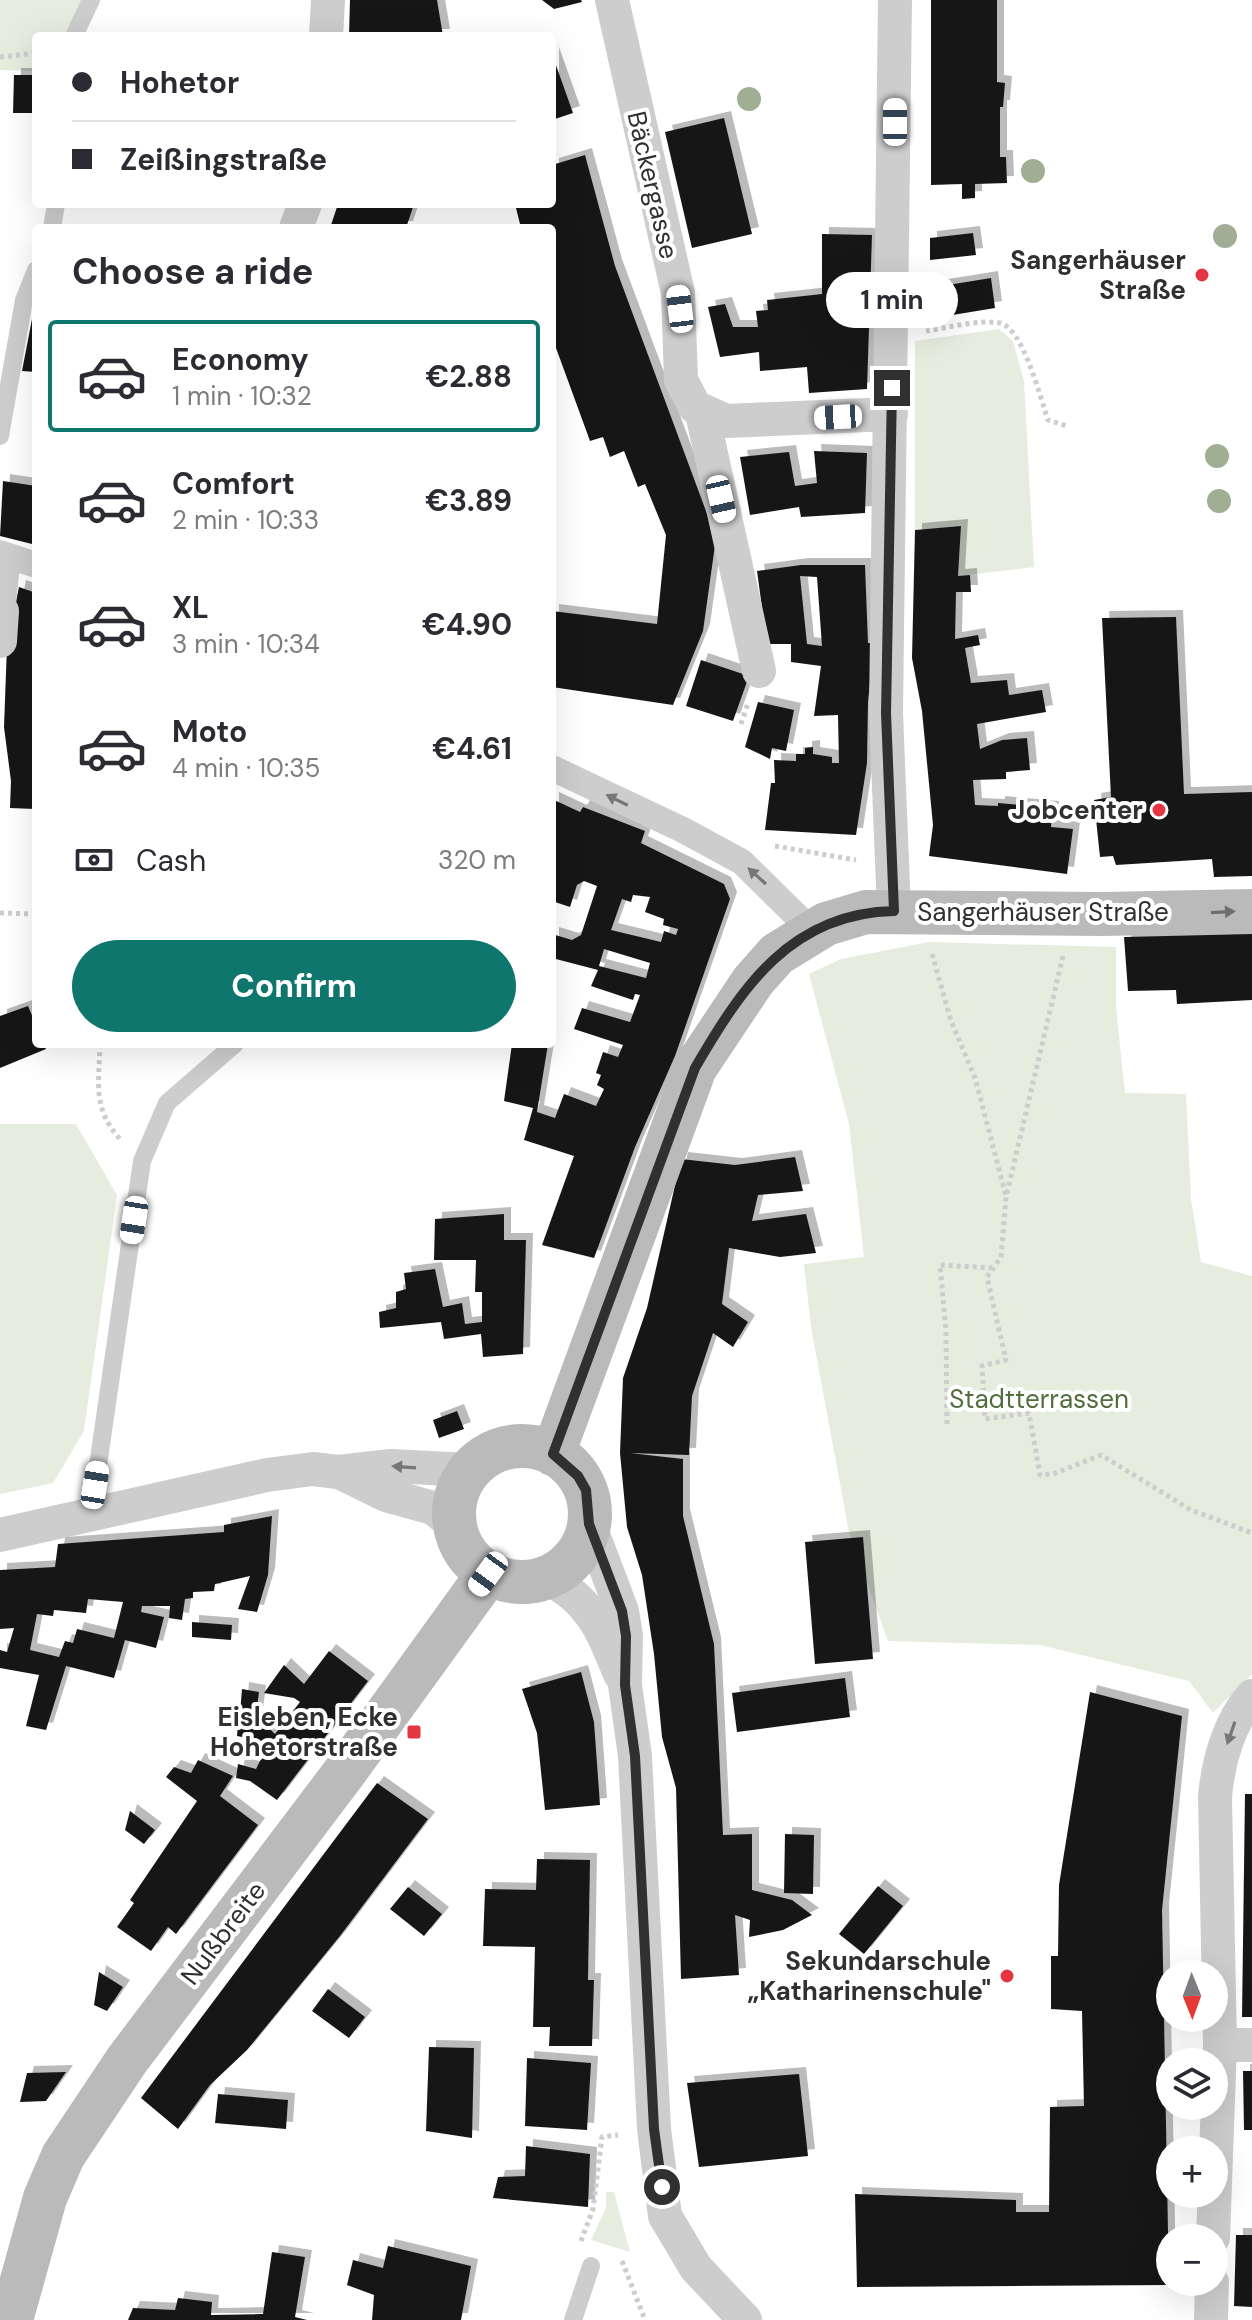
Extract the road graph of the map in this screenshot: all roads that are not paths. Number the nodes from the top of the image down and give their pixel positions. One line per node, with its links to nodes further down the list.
1 (91, 0): 5 (lane)
2 (328, 0): 6 (street)
3 (612, 0): 8 (street, Bäckergasse)
4 (895, 0): 9 (street)
5 (76, 32)
6 (326, 32)
7 (32, 280): 10 (lane)
8 (702, 413): 9 (street); 14 (street, Bäckergasse)
9 (891, 414): 16 (street)
10 (0, 436)
11 (4, 555): 12 (street); 13 (street)
12 (32, 564)
13 (1, 626)
14 (759, 671)
15 (556, 770): 18 (street, one-way to 15)
16 (894, 911): 17 (main road, Sangerhäuser Straße, one-way to 17); 18 (main road, Sangerhäuser Straße)
17 (1252, 911)
18 (812, 931): 20 (main road, Sangerhäuser Straße)
19 (230, 1048): 23 (lane)
20 (553, 1454): 21 (main road); 24 (main road)
21 (469, 1470): 22 (street, one-way to 22); 25 (main road)
22 (338, 1472): 23 (street); 25 (street)
23 (91, 1514): 26 (street)
24 (589, 1524): 28 (main road); 29 (street)
25 (454, 1525): 27 (main road)
26 (0, 1535)
27 (488, 1574): 28 (main road); 35 (main road, Nußbreite)
28 (547, 1578): 29 (street)
29 (625, 1685): 37 (street)
30 (1252, 1696): 31 (street, one-way to 31)
31 (1236, 2045): 32 (street)
32 (1215, 2224)
33 (591, 2266): 36 (lane)
34 (1212, 2296): 38 (street)
35 (11, 2320)
36 (573, 2320)
37 (745, 2320)
38 (1211, 2320)

